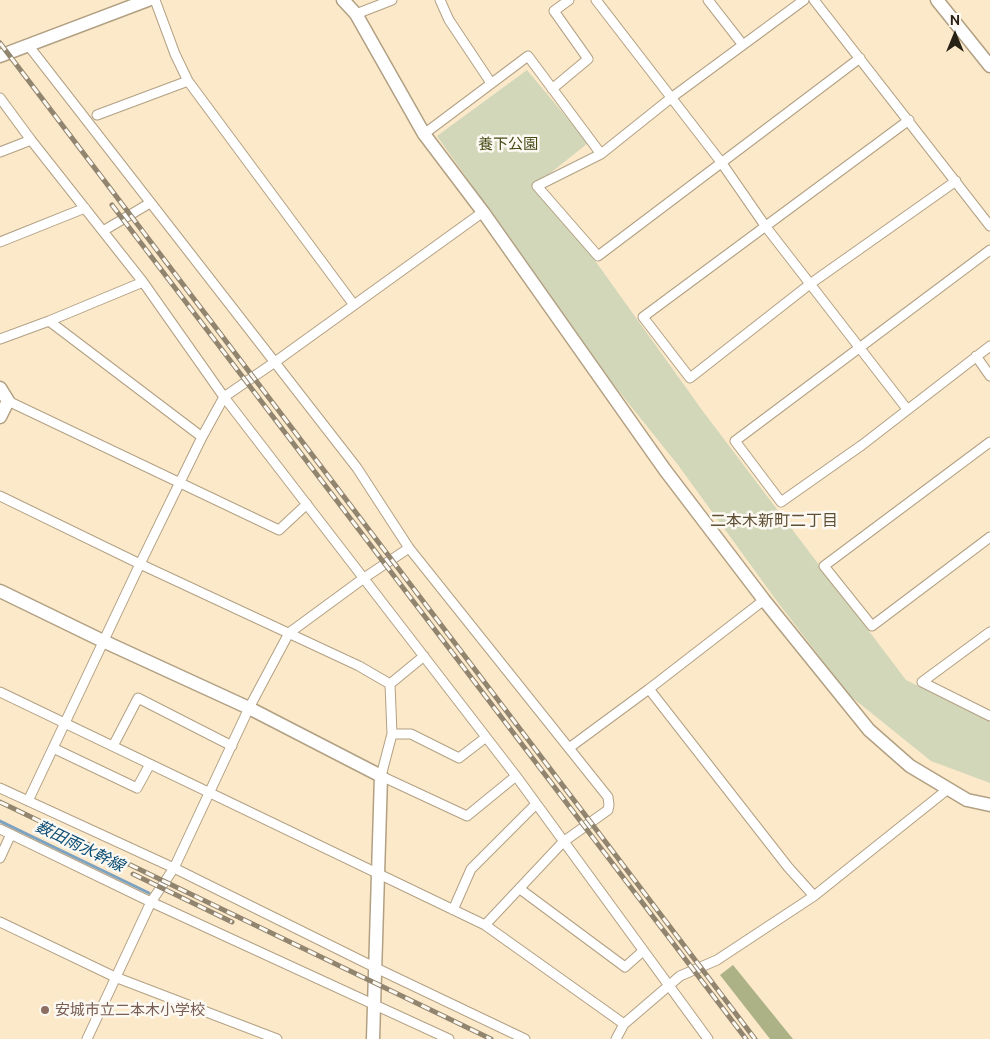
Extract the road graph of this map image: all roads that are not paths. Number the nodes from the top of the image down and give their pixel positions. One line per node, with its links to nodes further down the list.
1 (148, 0): 13 (street)
2 (155, 0): 18 (street)
3 (344, 0): 12 (street)
4 (392, 0): 12 (street)
5 (440, 0): 19 (street)
6 (569, 0): 20 (street)
7 (596, 0): 22 (street)
8 (708, 0): 14 (street)
9 (804, 0): 14 (street)
10 (814, 0): 16 (street)
11 (937, 0): 17 (street)
12 (356, 14): 25 (street)
13 (28, 45): 15 (street); 31 (street)
14 (743, 45): 22 (street)
15 (0, 56)
16 (860, 58): 24 (street); 29 (street)
17 (990, 66)
18 (188, 81): 23 (street); 41 (street)
19 (491, 83): 20 (street); 25 (street)
20 (552, 89): 28 (street)
21 (0, 98): 26 (street)
22 (671, 98): 28 (street); 29 (street)
23 (97, 115)
24 (909, 120): 30 (street); 35 (street)
25 (424, 134): 33 (street)
26 (31, 140): 27 (street); 32 (street)
27 (0, 152)
28 (601, 154): 29 (street)
29 (721, 162): 35 (street)
30 (956, 181): 34 (street); 40 (street)
31 (150, 203): 36 (street); 47 (street)
32 (85, 208): 36 (street); 37 (street)
33 (483, 212): 41 (street); 64 (street)
34 (990, 226)
35 (766, 227): 40 (street); 40 (street)
36 (103, 231): 39 (street)
37 (0, 242)
38 (990, 250): 45 (street)
39 (143, 282): 42 (street); 50 (street)
40 (810, 284): 45 (street)
41 (354, 305): 47 (street)
42 (49, 321): 43 (street); 54 (street)
43 (0, 339)
44 (990, 346): 46 (street)
45 (860, 348): 52 (street); 52 (street)
46 (976, 356): 48 (street); 52 (street)
47 (275, 362): 50 (street); 60 (street)
48 (990, 376)
49 (0, 388): 51 (street)
50 (224, 397): 54 (street); 58 (street)
51 (8, 401): 53 (street); 56 (street)
52 (906, 409)
53 (0, 417)
54 (202, 437): 56 (street)
55 (990, 442): 59 (street)
56 (179, 483): 58 (street); 61 (street)
57 (0, 496): 61 (street)
58 (306, 504): 62 (street)
59 (990, 537)
60 (409, 548): 62 (street); 80 (street)
61 (140, 564): 66 (street); 67 (street)
62 (364, 578): 66 (street); 68 (street)
63 (0, 591): 67 (street)
64 (764, 600): 70 (street); 85 (street)
65 (990, 632): 73 (street)
66 (289, 633): 69 (street); 72 (street)
67 (103, 641): 72 (street); 74 (street)
68 (424, 656): 69 (street); 76 (street)
69 (390, 684): 75 (street)
70 (649, 689): 80 (street); 97 (street)
71 (0, 692): 74 (street)
72 (250, 708): 78 (street); 82 (street)
73 (990, 716)
74 (64, 723): 77 (street); 79 (street)
75 (392, 734): 76 (street); 82 (street)
76 (485, 738): 83 (street)
77 (113, 746): 78 (street); 81 (street)
78 (232, 746): 86 (street)
79 (53, 748): 81 (street); 87 (street)
80 (569, 748): 92 (street)
81 (150, 764): 86 (street)
82 (381, 776): 83 (street); 95 (street)
83 (516, 776): 88 (street)
84 (0, 788): 87 (street)
85 (948, 789): 89 (street); 97 (street)
86 (210, 793): 94 (street); 95 (street)
87 (28, 801): 94 (street)
88 (535, 805): 92 (street); 99 (street)
89 (990, 805)
90 (0, 828): 91 (street)
91 (11, 834): 93 (street); 98 (street)
92 (563, 842): 96 (street); 102 (street)
93 (0, 858)
94 (174, 868): 98 (street); 103 (street)
95 (378, 873): 99 (street); 103 (street)
96 (520, 890): 101 (street); 102 (street)
97 (814, 896): 105 (street)
98 (151, 902): 104 (street); 106 (street)
99 (453, 910): 101 (street)
100 (0, 922): 104 (street)
101 (485, 925): 107 (street)
102 (643, 951): 105 (street)
103 (376, 968): 106 (street); 112 (street)
104 (115, 977): 108 (street); 109 (street)
105 (668, 985): 107 (street); 114 (street)
106 (374, 1006): 110 (street); 111 (street)
107 (624, 1024): 113 (street)
108 (273, 1038)
109 (87, 1039)
110 (373, 1039)
111 (448, 1039)
112 (525, 1039)
113 (616, 1039)
114 (708, 1039)

